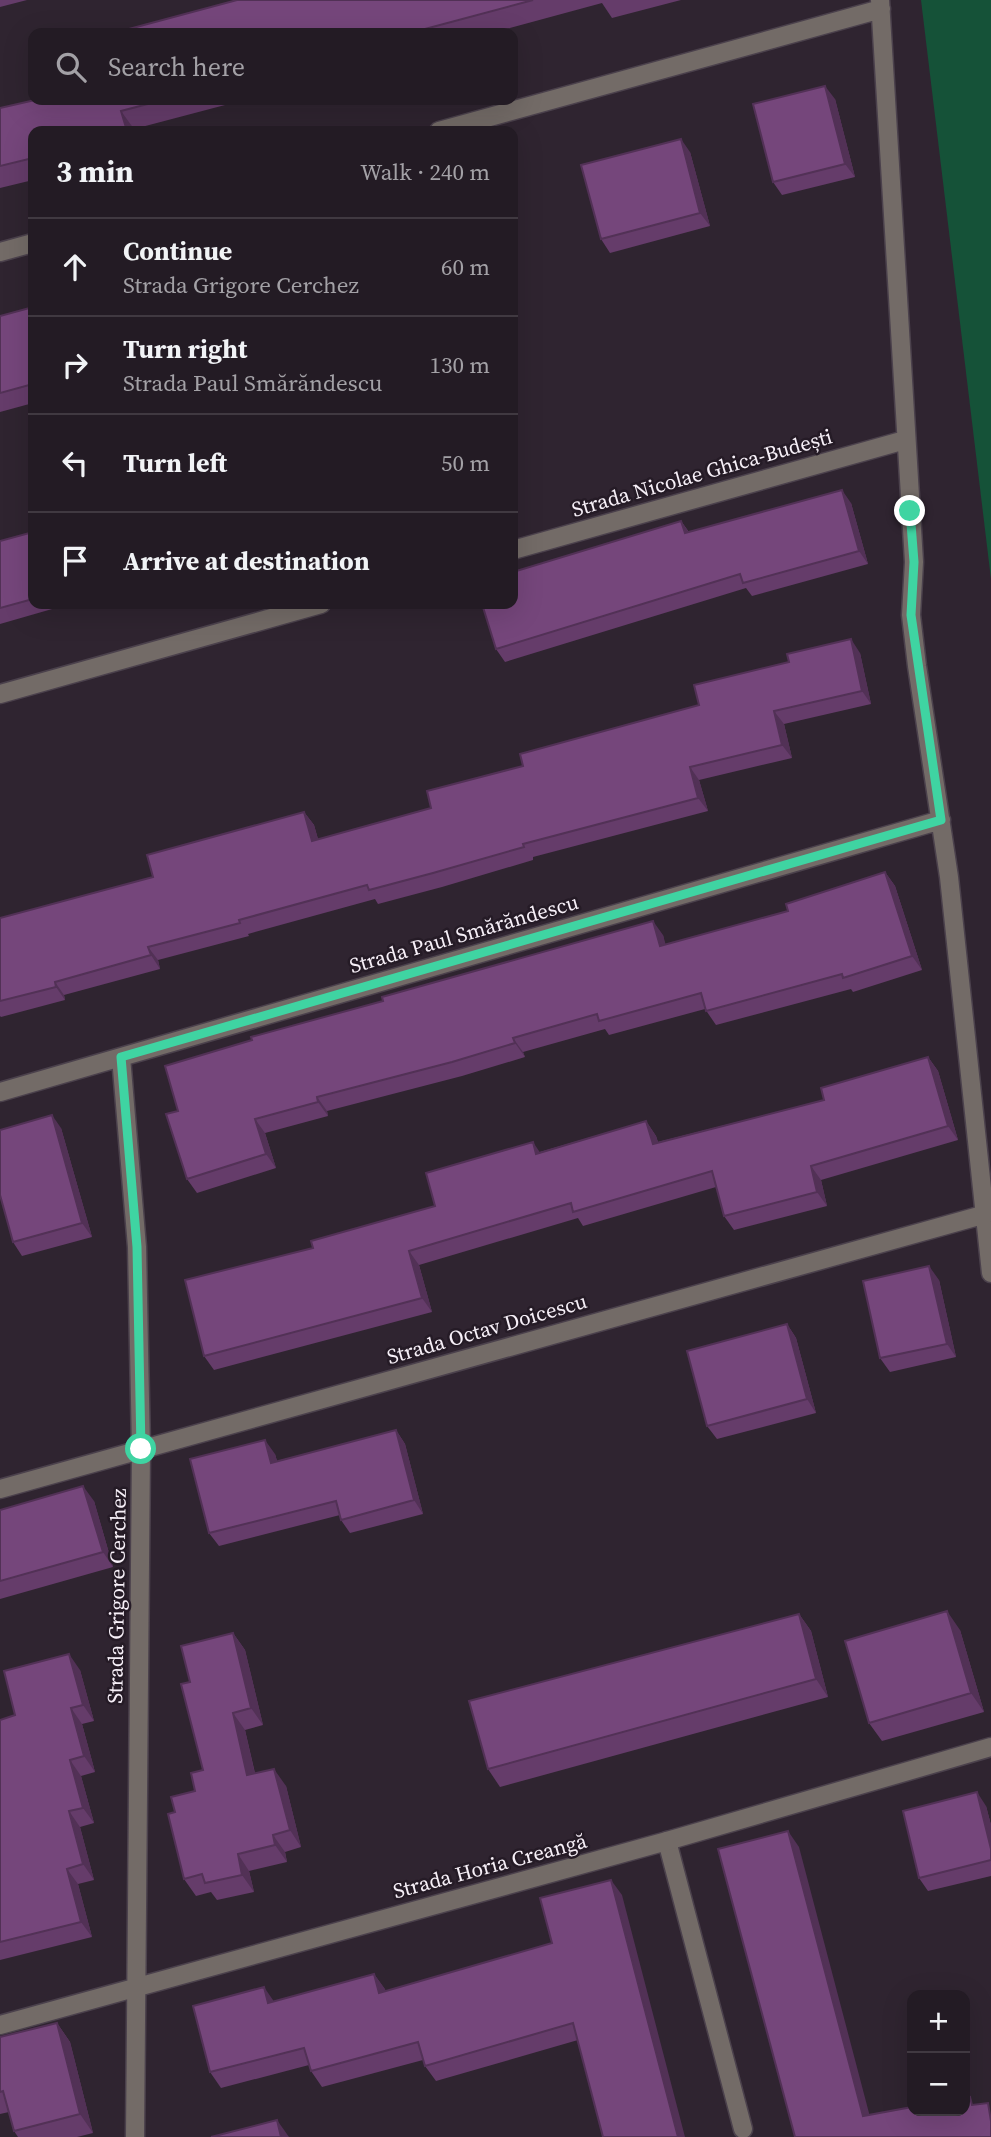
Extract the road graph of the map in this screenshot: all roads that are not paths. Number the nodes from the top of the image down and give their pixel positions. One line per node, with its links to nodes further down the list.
1 (880, 5): 2 (street); 5 (street)
2 (456, 126)
3 (28, 244): 4 (street)
4 (0, 252)
5 (905, 440): 6 (street, Strada Nicolae Ghica-Budești); 9 (street)
6 (518, 549)
7 (303, 609): 8 (street)
8 (0, 694)
9 (941, 820): 10 (street, Strada Paul Smărăndescu); 12 (street)
10 (121, 1057): 11 (street, Strada Paul Smărăndescu); 14 (street, Strada Grigore Cerchez)
11 (0, 1092)
12 (986, 1214): 13 (street); 14 (street, Strada Octav Doicescu)
13 (991, 1273)
14 (141, 1449): 15 (street, Strada Octav Doicescu); 18 (street, Strada Grigore Cerchez)
15 (0, 1489)
16 (991, 1747): 17 (street, Strada Horia Creangă)
17 (667, 1841): 18 (street, Strada Horia Creangă); 20 (street)
18 (136, 1988): 19 (street, Strada Horia Creangă); 21 (street, Strada Grigore Cerchez)
19 (0, 2025)
20 (743, 2129)
21 (135, 2137)

